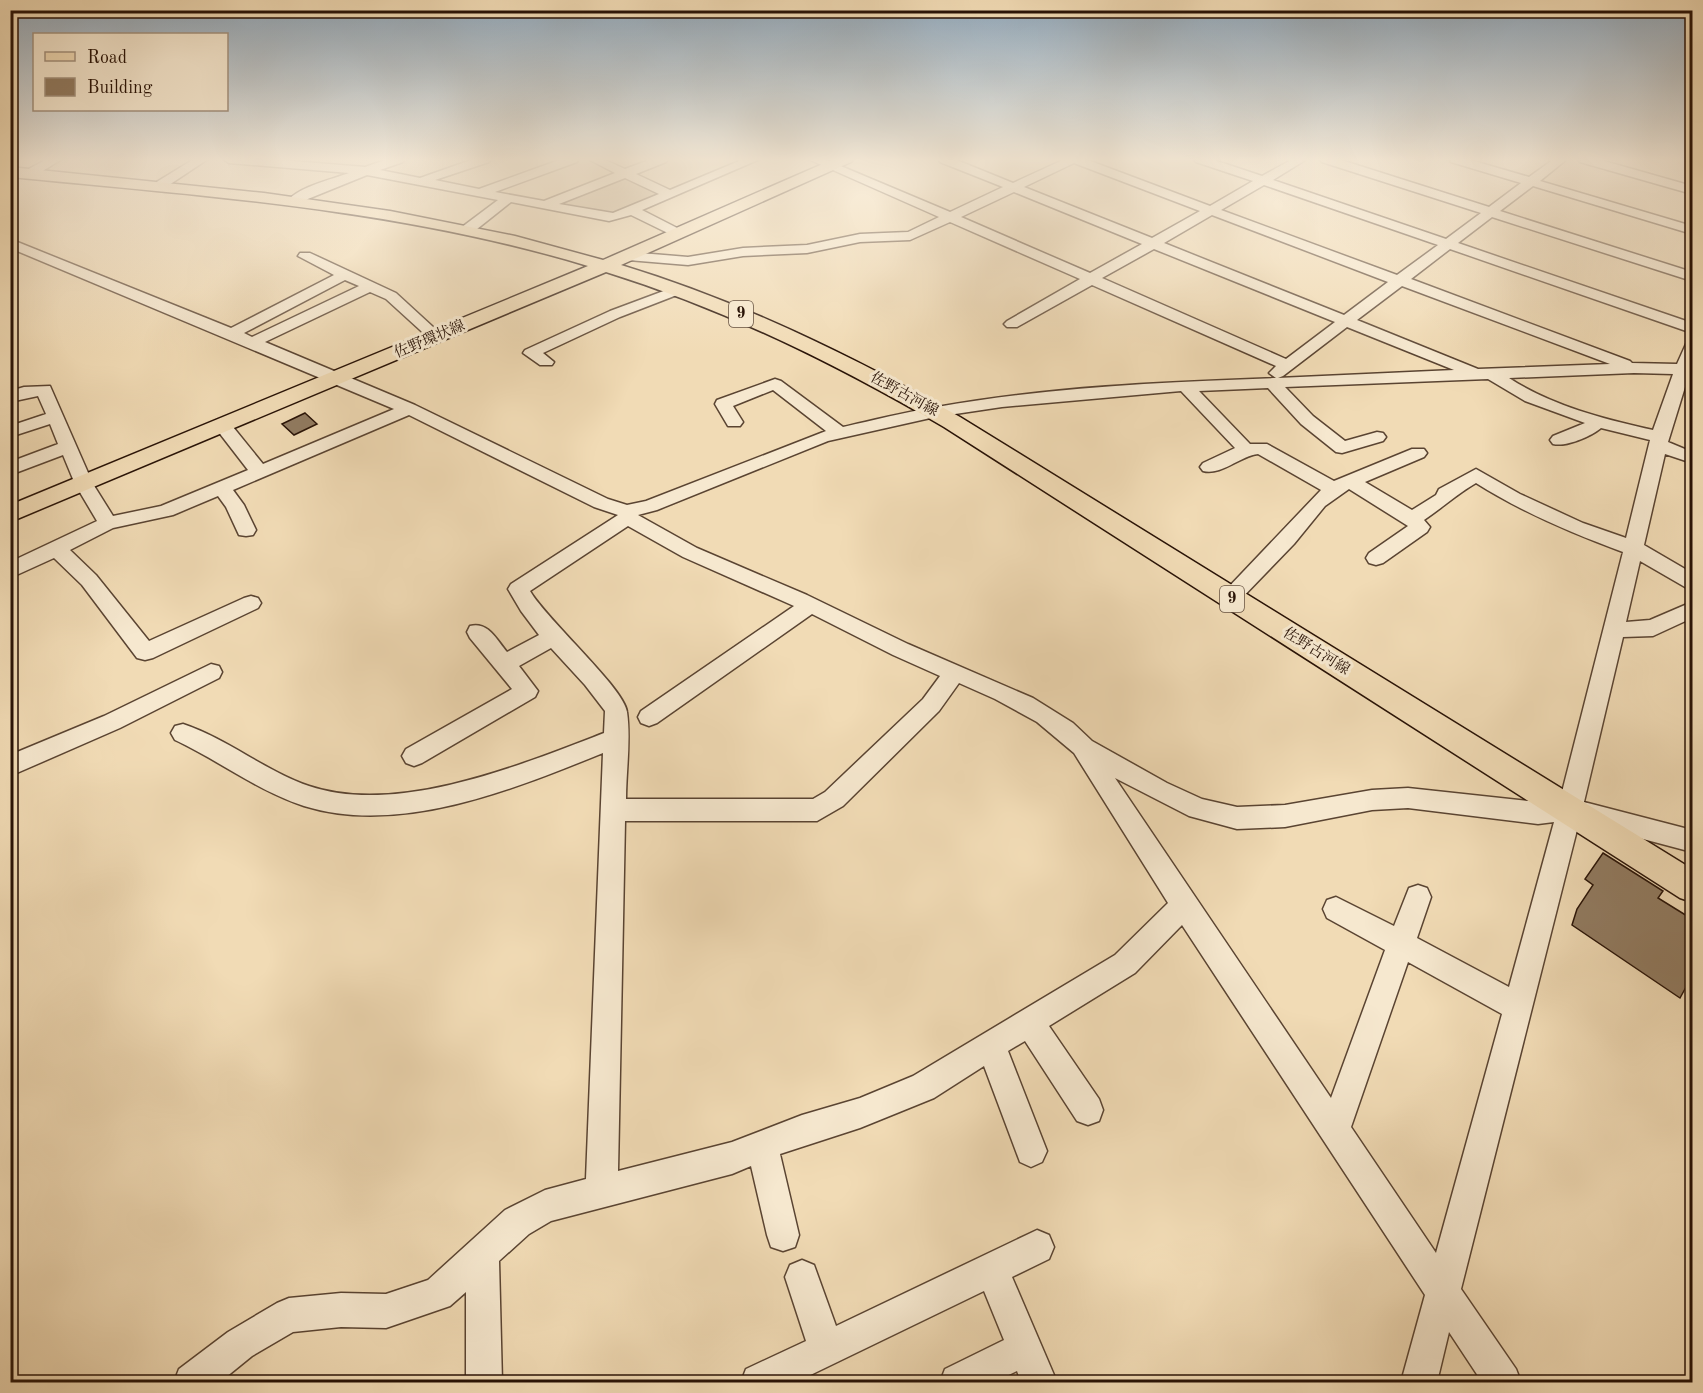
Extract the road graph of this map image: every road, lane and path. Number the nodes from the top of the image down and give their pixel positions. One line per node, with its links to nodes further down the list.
1 (431, 224): 14 (main road, 佐野古河線 / 9)
2 (475, 224): 14 (street)
3 (658, 224): 16 (street)
4 (700, 224): 16 (main road, 佐野環状線)
5 (935, 224): 21 (street)
6 (966, 224): 25 (street)
7 (1107, 224): 18 (street)
8 (1188, 224): 18 (street)
9 (1250, 224): 26 (street)
10 (1390, 224): 19 (street)
11 (1473, 224): 19 (street)
12 (1530, 224): 24 (street)
13 (1669, 224): 15 (street)
14 (467, 230): 22 (main road, 佐野古河線 / 9)
15 (1692, 231)
16 (678, 234): 21 (main road, 佐野環状線)
17 (10, 243): 32 (street)
18 (1155, 243): 25 (street); 29 (street)
19 (1447, 244): 26 (street); 31 (street)
20 (305, 256): 23 (street)
21 (627, 256): 22 (main road, 佐野環状線)
22 (605, 266): 28 (main road, 佐野古河線 / 9); 33 (main road, 佐野環状線)
23 (344, 275): 27 (street); 32 (street)
24 (1692, 277)
25 (1091, 279): 30 (street); 37 (street)
26 (1400, 280): 29 (street); 38 (street)
27 (371, 286): 33 (street); 34 (street)
28 (677, 290): 36 (street); 46 (main road, 佐野古河線 / 9)
29 (1347, 320): 37 (street); 40 (street)
30 (1012, 324)
31 (1692, 328)
32 (231, 334): 34 (street)
33 (436, 337): 41 (main road, 佐野環状線)
34 (251, 343): 41 (street)
35 (1692, 347): 39 (street)
36 (546, 362)
37 (1287, 365): 42 (street)
38 (1634, 368): 39 (street); 40 (street)
39 (1687, 369): 55 (street)
40 (1485, 374): 42 (street); 49 (street)
41 (337, 380): 45 (street); 50 (main road, 佐野環状線)
42 (1267, 384): 43 (street); 53 (street)
43 (1186, 387): 46 (street); 57 (street)
44 (15, 390): 47 (street)
45 (409, 410): 62 (street); 67 (street)
46 (935, 412): 52 (street); 76 (main road, 佐野古河線 / 9)
47 (55, 416): 51 (street); 56 (street)
48 (734, 422): 52 (street)
49 (1596, 423): 54 (street); 55 (street)
50 (223, 426): 62 (street); 63 (main road, 佐野環状線)
51 (10, 432)
52 (840, 433): 67 (street)
53 (1377, 437)
54 (1559, 440)
55 (1660, 441): 59 (street); 72 (street)
56 (67, 447): 61 (street); 63 (street)
57 (1246, 450): 60 (street); 64 (street)
58 (1419, 453): 64 (street)
59 (1692, 458)
60 (1209, 467)
61 (10, 469)
62 (260, 472): 65 (street)
63 (84, 484): 66 (main road, 佐野環状線); 69 (street)
64 (1342, 485): 68 (street); 76 (street)
65 (222, 489): 69 (street); 70 (street)
66 (10, 514)
67 (627, 514): 78 (street); 82 (street)
68 (1412, 519): 72 (street); 73 (street)
69 (108, 523): 71 (street)
70 (246, 530)
71 (56, 548): 74 (street); 77 (street)
72 (1633, 548): 75 (street); 80 (street)
73 (1376, 558)
74 (10, 571)
75 (1692, 582)
76 (1230, 598): 93 (main road, 佐野古河線 / 9)
77 (251, 603)
78 (810, 605): 85 (street); 86 (street)
79 (1692, 609): 80 (street)
80 (1614, 630): 93 (street)
81 (478, 632): 83 (street)
82 (552, 638): 83 (street); 88 (street)
83 (505, 664): 90 (street)
84 (211, 672): 91 (street)
85 (954, 673): 89 (street); 92 (street)
86 (649, 717)
87 (183, 733): 88 (street)
88 (614, 739): 92 (street)
89 (1082, 747): 93 (street); 97 (street)
90 (414, 756)
91 (10, 766)
92 (613, 810): 107 (street)
93 (1570, 810): 94 (street); 95 (main road, 佐野古河線 / 9); 100 (street)
94 (1692, 842)
95 (1692, 887)
96 (1418, 897): 99 (street)
97 (1184, 905): 101 (street); 104 (street)
98 (1336, 909): 99 (street)
99 (1401, 944): 100 (street); 104 (street)
100 (1518, 1007): 113 (street)
101 (1030, 1023): 102 (street); 103 (street)
102 (992, 1047): 105 (street); 106 (street)
103 (1088, 1110)
104 (1334, 1130): 113 (street)
105 (763, 1147): 107 (street); 108 (street)
106 (1031, 1151)
107 (602, 1191): 110 (street)
108 (783, 1235)
109 (1037, 1247): 111 (street)
110 (482, 1253): 116 (street); 117 (street)
111 (992, 1269): 114 (street); 115 (street)
112 (802, 1277): 115 (street)
113 (1443, 1295): 121 (street); 122 (street)
114 (1025, 1348): 119 (street); 120 (street)
115 (826, 1350): 118 (street)
116 (192, 1383)
117 (484, 1383)
118 (759, 1383)
119 (958, 1383)
120 (1039, 1383)
121 (1419, 1383)
122 (1503, 1383)

